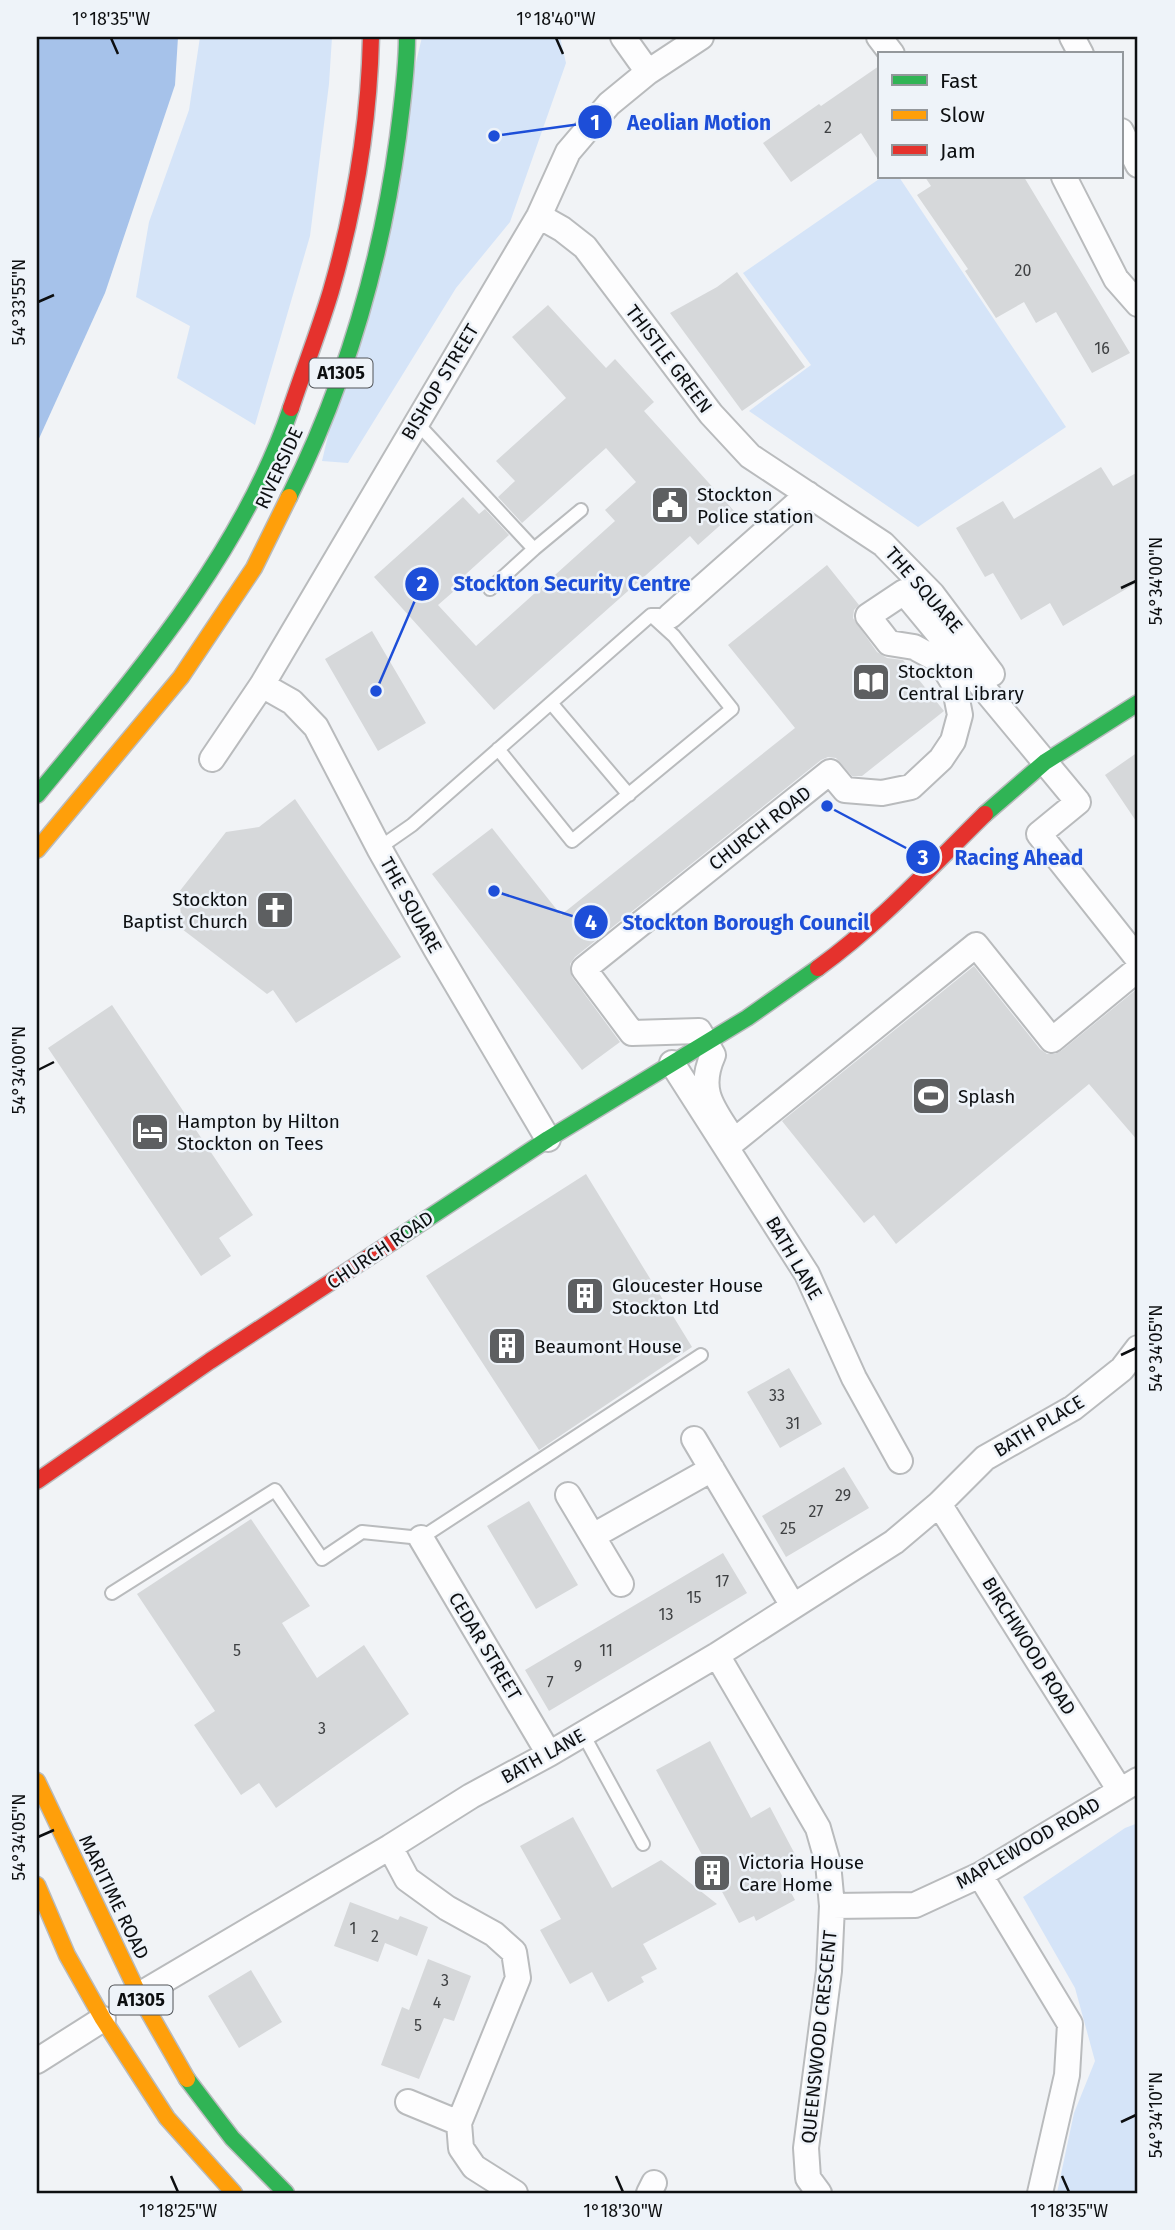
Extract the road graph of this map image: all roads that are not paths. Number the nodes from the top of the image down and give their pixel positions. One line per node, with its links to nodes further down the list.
1 (372, 37): 8 (main road, RIVERSIDE / A1305)
2 (407, 37): 8 (main road, RIVERSIDE / A1305)
3 (623, 37): 7 (street)
4 (701, 37): 7 (street, BISHOP STREET)
5 (879, 37): 6 (street)
6 (890, 52)
7 (649, 72): 12 (street, BISHOP STREET)
8 (385, 106): 26 (main road, RIVERSIDE / A1305); 29 (main road, RIVERSIDE / A1305)
9 (1122, 133): 10 (street)
10 (1138, 165)
11 (1065, 178): 13 (street)
12 (539, 216): 14 (street, BISHOP STREET); 15 (street, THISTLE GREEN)
13 (1138, 304)
14 (416, 422): 17 (lane); 20 (street, BISHOP STREET)
15 (808, 494): 19 (street); 25 (street, THE SQUARE)
16 (580, 510): 17 (lane)
17 (534, 549): 18 (lane)
18 (490, 589)
19 (660, 615): 21 (lane); 27 (lane)
20 (262, 685): 24 (street, BISHOP STREET); 28 (street, THE SQUARE)
21 (551, 703): 23 (lane); 27 (lane)
22 (1138, 703): 25 (main road, CHURCH ROAD)
23 (498, 749): 27 (lane); 28 (lane)
24 (212, 759)
25 (1049, 759): 30 (street, CHURCH ROAD); 32 (main road, CHURCH ROAD); 32 (street, CHURCH ROAD)
26 (37, 795)
27 (629, 795)
28 (379, 848): 34 (street, THE SQUARE)
29 (37, 850)
30 (1138, 959)
31 (1138, 969): 32 (street)
32 (706, 1043): 33 (main road, CHURCH ROAD)
33 (672, 1063): 34 (main road, CHURCH ROAD); 38 (street, BATH LANE)
34 (548, 1139): 39 (main road, CHURCH ROAD)
35 (1138, 1348): 44 (street, BATH PLACE)
36 (701, 1355): 46 (lane)
37 (694, 1439): 40 (street)
38 (900, 1461)
39 (59, 1466): 41 (main road, CHURCH ROAD); 42 (main road, CHURCH ROAD)
40 (712, 1469): 45 (street); 49 (street)
41 (37, 1470)
42 (37, 1481)
43 (568, 1495): 45 (street)
44 (939, 1504): 49 (street, BATH LANE); 54 (street, BIRCHWOOD ROAD)
45 (593, 1536): 47 (street)
46 (421, 1538): 48 (lane); 52 (street, CEDAR STREET)
47 (621, 1584)
48 (112, 1593)
49 (793, 1606): 50 (street, BATH LANE)
50 (717, 1655): 51 (street, BATH LANE); 59 (street, QUEENSWOOD CRESCENT)
51 (583, 1734): 52 (street, BATH LANE); 55 (lane)
52 (549, 1754): 56 (street, BATH LANE)
53 (37, 1781): 60 (main road, MARITIME ROAD / A1305)
54 (1129, 1784): 57 (street, MAPLEWOOD ROAD)
55 (643, 1844)
56 (390, 1847): 60 (street, BATH LANE); 64 (street)
57 (980, 1875): 59 (street, MAPLEWOOD ROAD); 69 (street)
58 (37, 1885): 61 (main road, A1305)
59 (832, 1906): 68 (street, QUEENSWOOD CRESCENT)
60 (139, 1995): 66 (main road, MARITIME ROAD / A1305)
61 (103, 2019): 62 (street); 65 (main road, A1305)
62 (37, 2061)
63 (408, 2102): 64 (street)
64 (458, 2123): 67 (street)
65 (234, 2193)
66 (286, 2193)
67 (515, 2193)
68 (819, 2193)
69 (1040, 2193)

